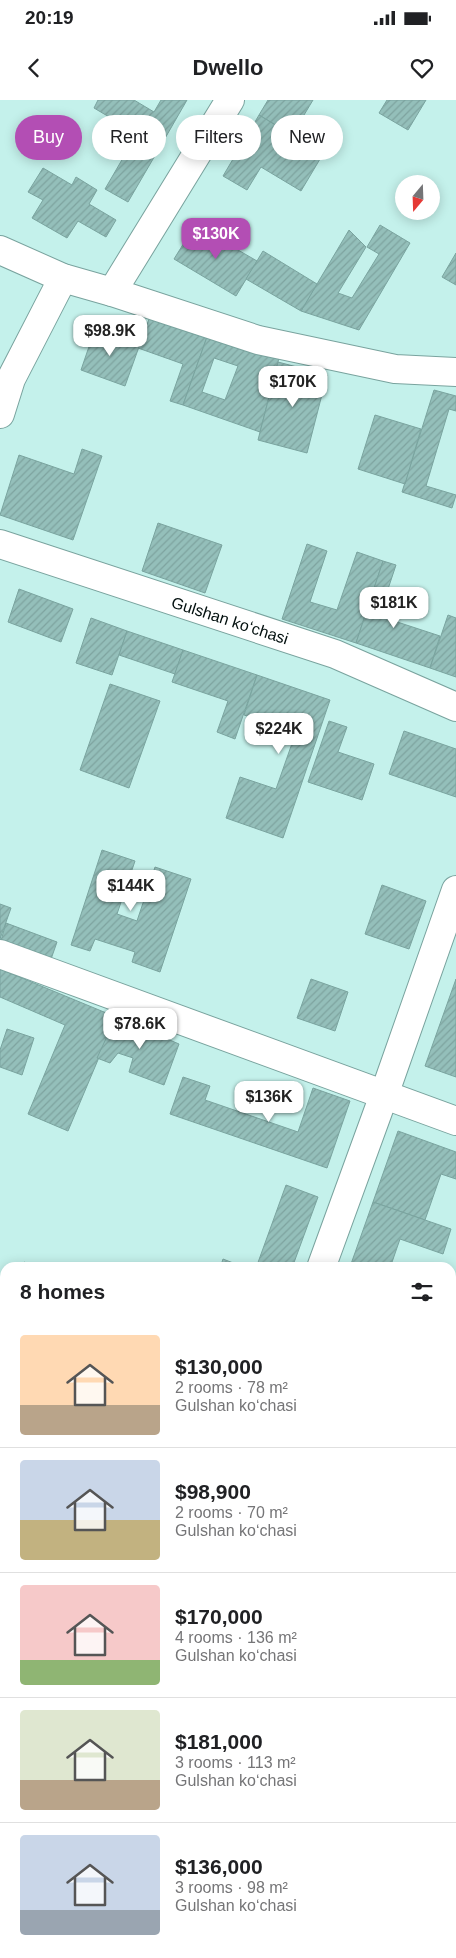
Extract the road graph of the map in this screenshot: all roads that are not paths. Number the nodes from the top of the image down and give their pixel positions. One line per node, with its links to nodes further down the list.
1 (230, 100): 4 (street)
2 (0, 250): 3 (street)
3 (63, 278): 4 (street); 6 (street)
4 (112, 292): 5 (street)
5 (456, 372)
6 (0, 414)
7 (0, 544): 8 (street, Gulshan koʻchasi)
8 (456, 707)
9 (456, 890): 11 (street)
10 (0, 954): 11 (street)
11 (384, 1095): 12 (street); 13 (street)
12 (456, 1121)
13 (323, 1262)

